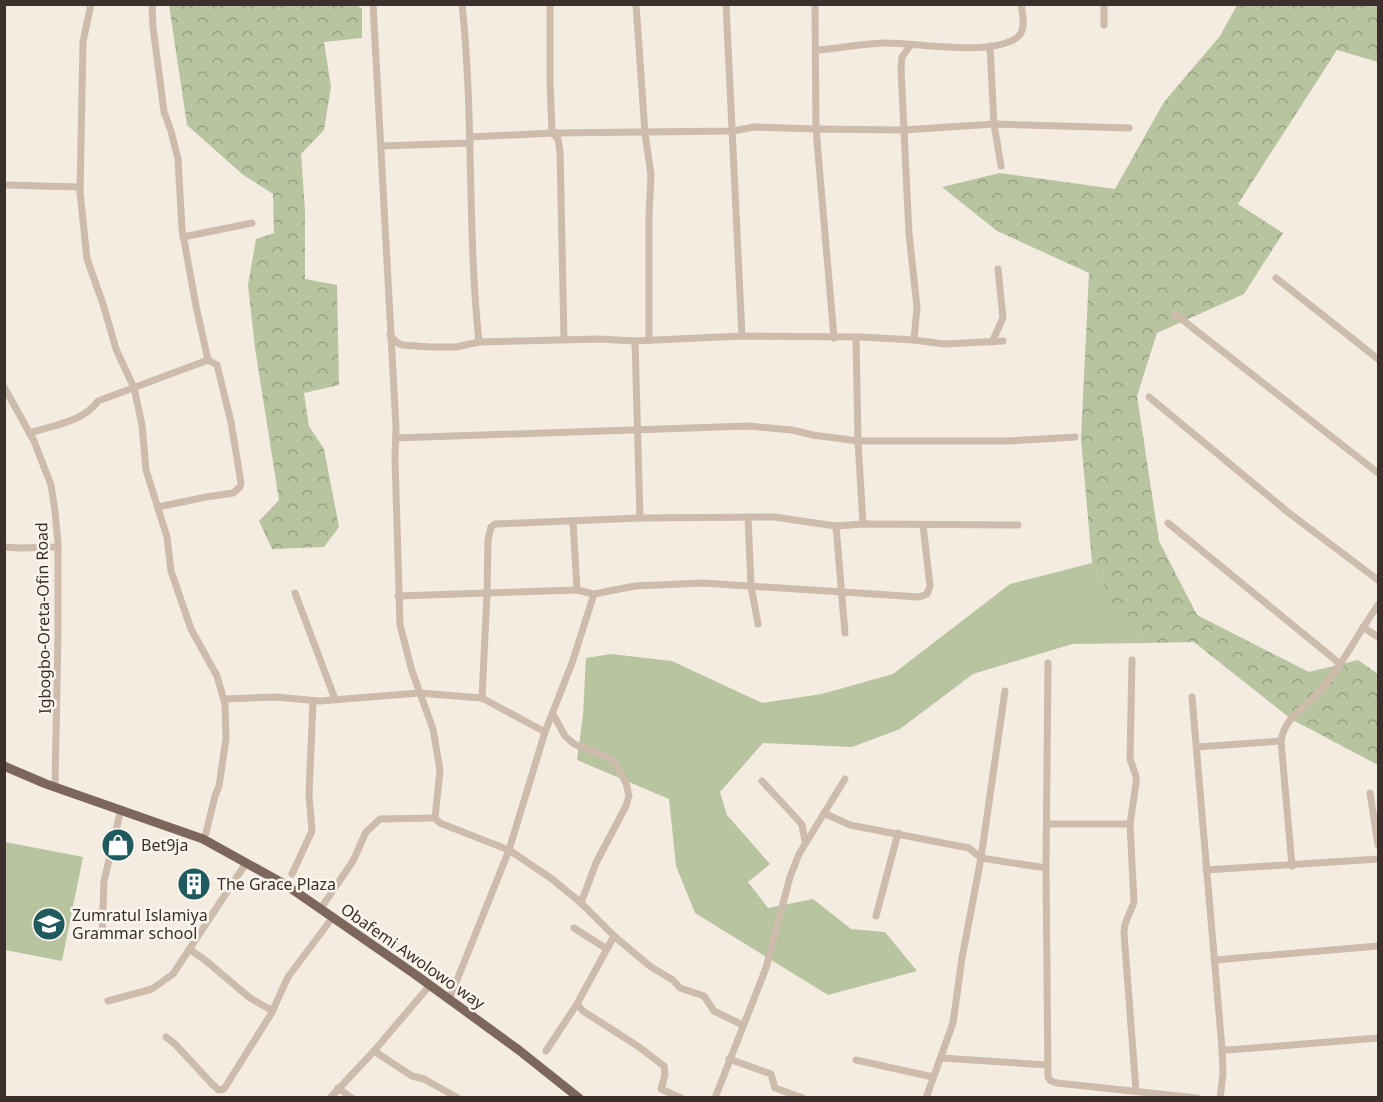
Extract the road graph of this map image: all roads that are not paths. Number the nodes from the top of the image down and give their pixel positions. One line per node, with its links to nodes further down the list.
1 (91, 4): 26 (street)
2 (152, 4): 28 (street)
3 (373, 4): 23 (street)
4 (462, 4): 22 (street)
5 (550, 4): 20 (street)
6 (636, 4): 21 (street)
7 (726, 4): 19 (street)
8 (815, 4): 14 (street)
9 (1021, 4): 13 (street)
10 (1104, 4): 11 (street)
11 (1104, 25)
12 (910, 46): 13 (street); 14 (street); 18 (street)
13 (990, 46): 15 (street)
14 (817, 50): 17 (street)
15 (994, 124): 16 (street); 18 (street); 24 (street)
16 (1129, 128)
17 (816, 129): 18 (street); 19 (street); 34 (street)
18 (904, 130): 38 (street)
19 (733, 131): 21 (street); 33 (street)
20 (552, 133): 21 (street); 22 (street); 36 (street)
21 (645, 133): 37 (street)
22 (470, 140): 23 (street); 41 (street)
23 (381, 146): 32 (street)
24 (1001, 166)
25 (4, 185): 26 (street)
26 (80, 187): 46 (street)
27 (252, 223): 28 (street)
28 (183, 237): 44 (street)
29 (998, 269): 42 (street)
30 (1276, 278): 43 (street)
31 (1175, 314): 54 (street)
32 (390, 335): 41 (street); 52 (street)
33 (742, 336): 34 (street); 37 (street)
34 (834, 338): 35 (street)
35 (856, 338): 38 (street); 53 (street)
36 (564, 339): 39 (street); 41 (street)
37 (649, 340): 39 (street)
38 (914, 340): 42 (street)
39 (635, 341): 49 (street)
40 (1003, 341): 42 (street)
41 (479, 342)
42 (992, 342)
43 (1378, 359)
44 (208, 360): 46 (street); 55 (street)
45 (4, 387): 47 (street, Igbogbo-Oreta-Ofin Road)
46 (134, 388): 50 (street); 55 (street)
47 (7, 396): 50 (street, Igbogbo-Oreta-Ofin Road)
48 (1149, 397): 66 (street)
49 (637, 431): 52 (street); 53 (street); 57 (street)
50 (30, 433): 65 (street, Igbogbo-Oreta-Ofin Road)
51 (1075, 437): 53 (street)
52 (396, 438): 73 (street)
53 (858, 441): 60 (street)
54 (1378, 473)
55 (158, 507): 85 (street)
56 (748, 517): 57 (street); 63 (street); 67 (street)
57 (640, 518): 58 (street)
58 (573, 521): 68 (street); 71 (street)
59 (1168, 523): 81 (street)
60 (863, 524): 61 (street); 63 (street)
61 (923, 525): 62 (street); 70 (street)
62 (1018, 525)
63 (836, 526): 70 (street)
64 (4, 547): 65 (street)
65 (58, 547): 96 (street, Igbogbo-Oreta-Ofin Road)
66 (1378, 580)
67 (751, 586): 70 (street); 72 (street); 75 (street)
68 (577, 590): 71 (street); 72 (street)
69 (295, 593): 86 (street)
70 (840, 593): 77 (street)
71 (487, 594): 73 (street); 87 (street)
72 (594, 594): 89 (street)
73 (398, 596): 83 (street)
74 (1378, 605): 76 (street)
75 (758, 624)
76 (1363, 627): 78 (street); 81 (street)
77 (845, 633)
78 (1378, 637)
79 (1132, 660): 102 (street)
80 (1048, 663): 101 (street)
81 (1340, 663): 91 (street)
82 (1005, 691): 108 (street)
83 (419, 693): 86 (street); 87 (street); 100 (street)
84 (1192, 697): 92 (street)
85 (224, 699): 88 (street); 104 (street)
86 (335, 699): 88 (street)
87 (482, 699): 90 (street)
88 (313, 701): 114 (street)
89 (553, 714): 90 (street); 115 (street)
90 (545, 732): 107 (street)
91 (1281, 741): 92 (street); 111 (street)
92 (1197, 747): 113 (street)
93 (4, 766): 96 (main road, Obafemi Awolowo way)
94 (845, 779): 99 (street)
95 (762, 781): 105 (street)
96 (55, 787): 98 (main road, Obafemi Awolowo way)
97 (1370, 793): 106 (street)
98 (121, 809): 104 (main road, Obafemi Awolowo way); 121 (street)
99 (824, 813): 103 (street); 105 (street)
100 (435, 818): 107 (street); 116 (street)
101 (1047, 824): 102 (street); 112 (street)
102 (1130, 824): 143 (street)
103 (898, 833): 108 (street); 117 (street)
104 (203, 839): 110 (main road, Obafemi Awolowo way)
105 (806, 841): 131 (street)
106 (1378, 845)
107 (509, 850): 115 (street); 127 (street)
108 (981, 858): 112 (street); 137 (street)
109 (1378, 859): 111 (street)
110 (246, 863): 116 (main road, Obafemi Awolowo way); 124 (street)
111 (1292, 866): 113 (street)
112 (1046, 868): 140 (street)
113 (1206, 870): 125 (street)
114 (292, 874)
115 (581, 903): 120 (street)
116 (321, 908): 118 (main road, Obafemi Awolowo way)
117 (876, 916)
118 (333, 917): 126 (main road, Obafemi Awolowo way); 130 (street)
119 (574, 928): 123 (street)
120 (614, 936): 123 (street); 131 (street)
121 (102, 938)
122 (1378, 946): 125 (street)
123 (607, 949): 129 (street)
124 (189, 950): 128 (street); 130 (street)
125 (1215, 960): 134 (street)
126 (430, 986): 127 (main road, Obafemi Awolowo way); 135 (street)
127 (448, 1000): 147 (main road, Obafemi Awolowo way)
128 (108, 1001)
129 (577, 1004): 136 (street); 148 (street)
130 (273, 1011): 132 (street)
131 (743, 1025): 138 (street)
132 (166, 1037)
133 (1378, 1038): 134 (street)
134 (1222, 1049): 153 (street)
135 (374, 1051): 142 (street); 146 (street)
136 (546, 1051)
137 (942, 1058): 140 (street); 141 (street)
138 (729, 1059): 149 (street); 150 (street)
139 (856, 1060): 141 (street)
140 (1047, 1065): 143 (street)
141 (933, 1077): 151 (street)
142 (338, 1088): 144 (street); 145 (street)
143 (1136, 1090): 152 (street)
144 (330, 1098)
145 (352, 1098)
146 (458, 1098)
147 (579, 1098)
148 (681, 1098)
149 (715, 1098)
150 (803, 1098)
151 (926, 1098)
152 (1197, 1098)
153 (1220, 1098)

